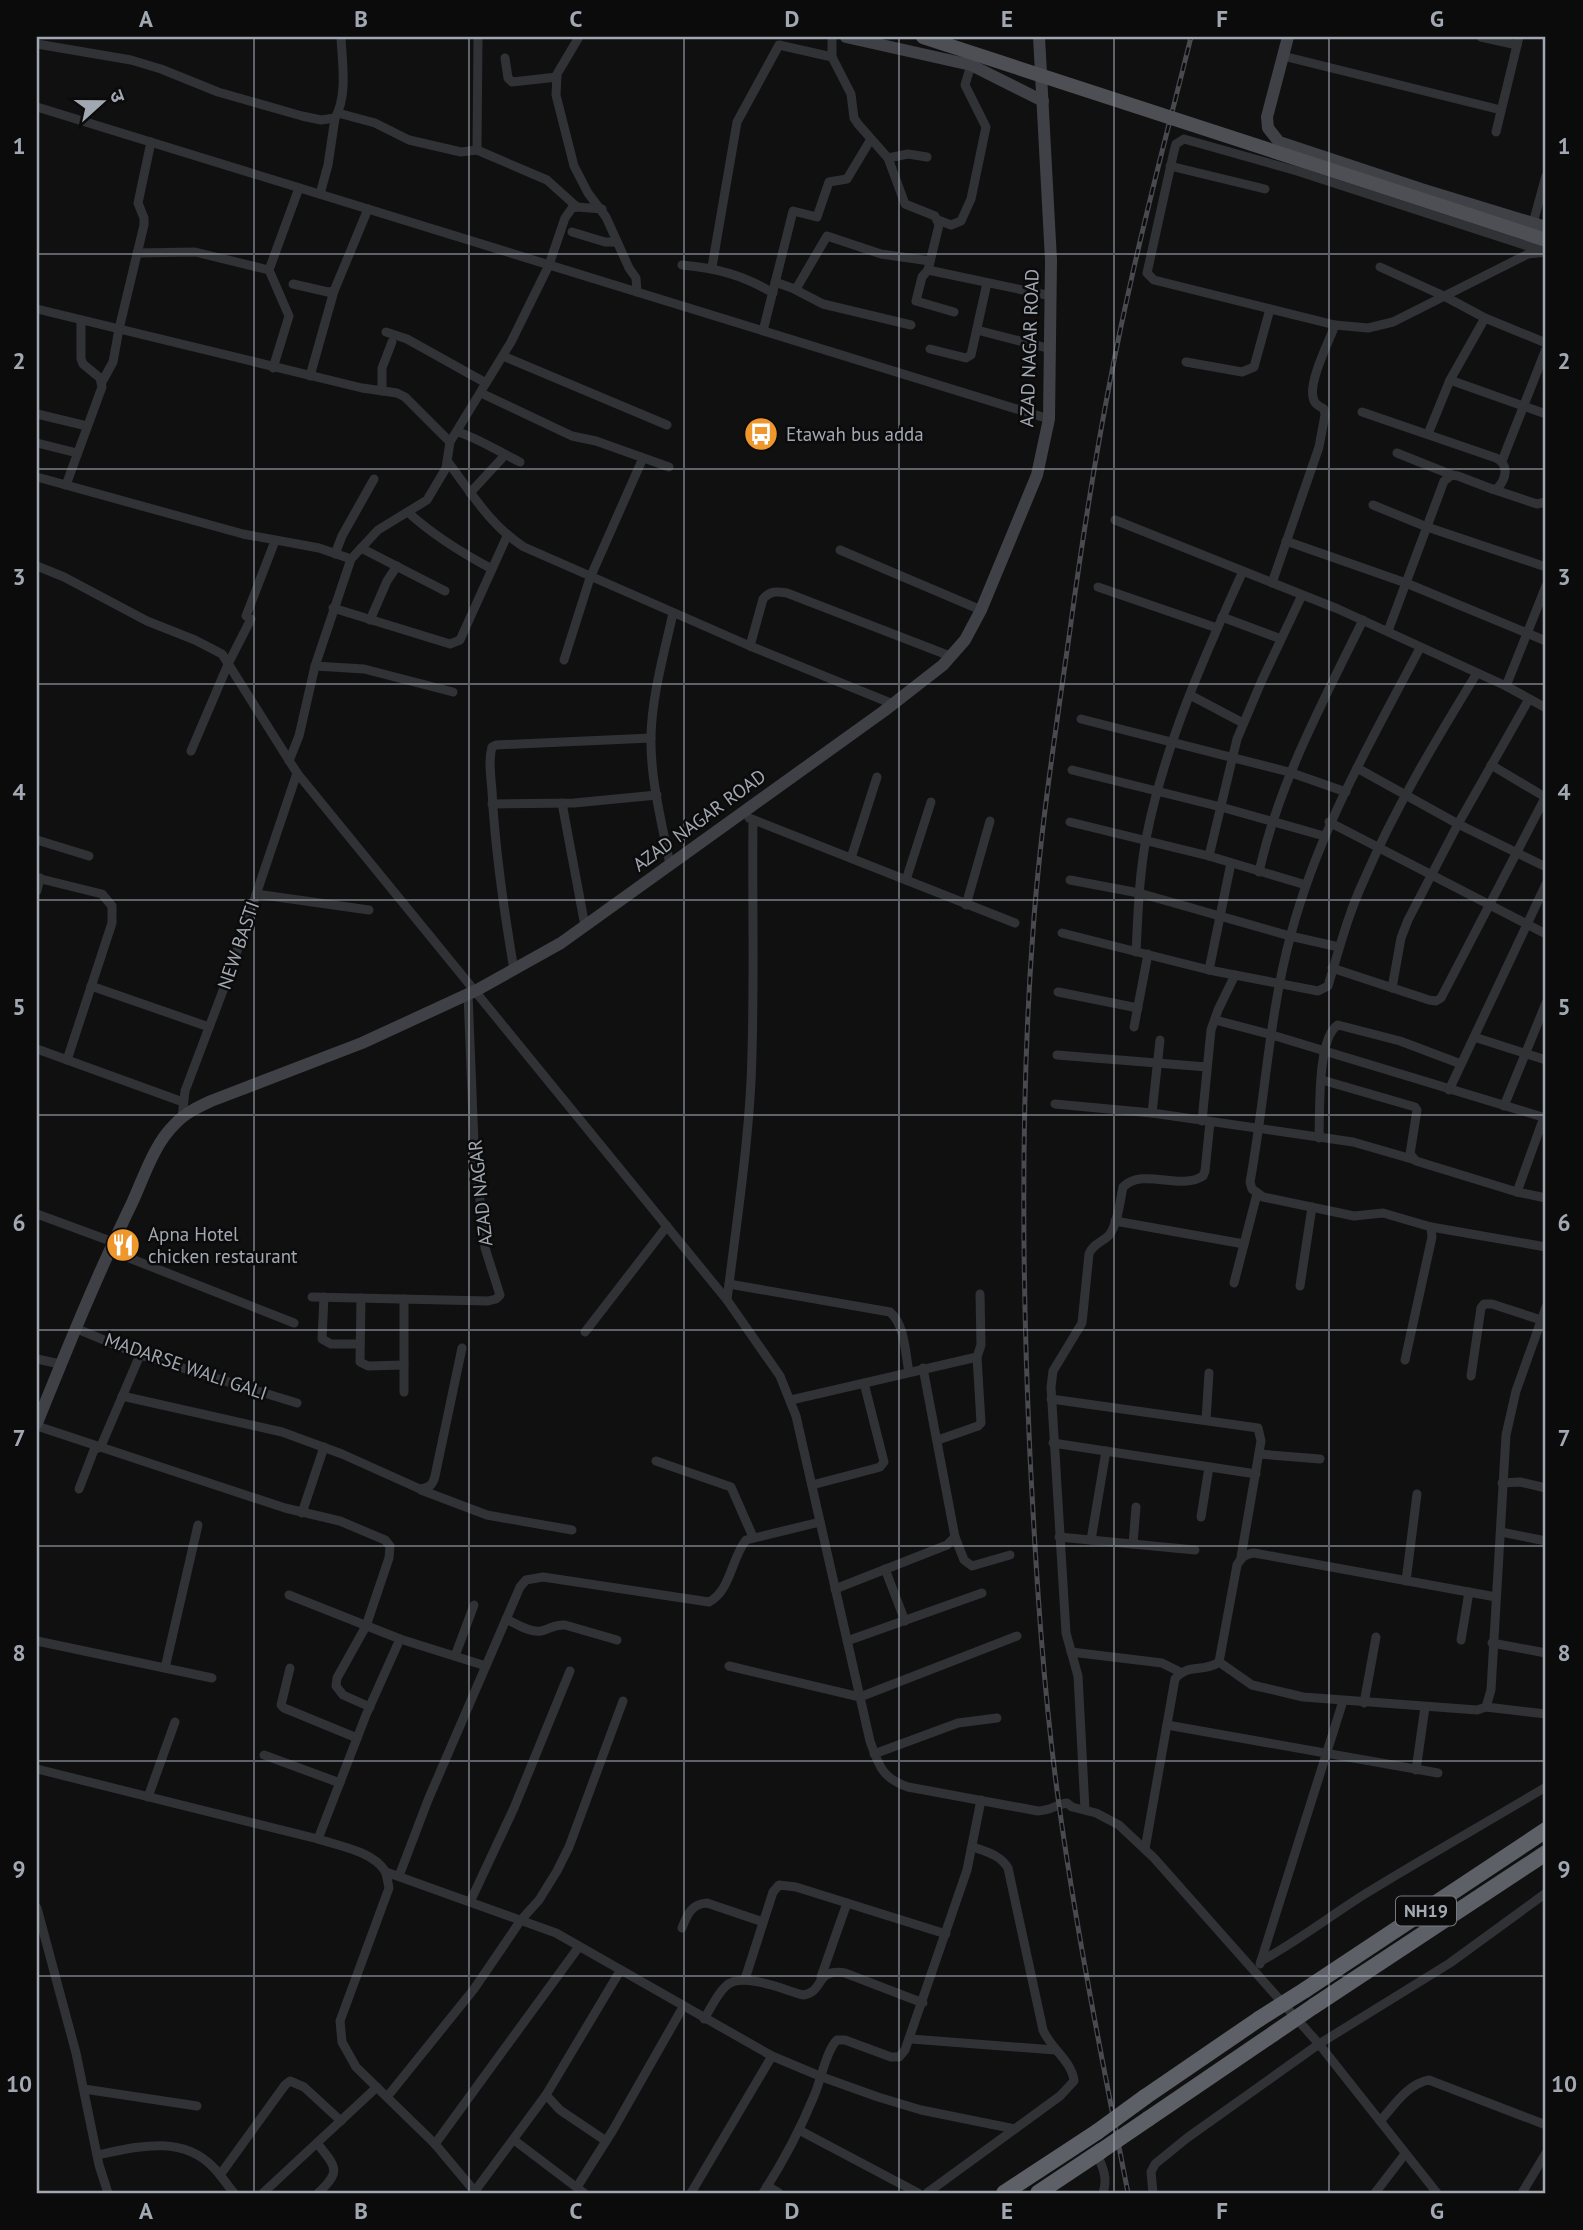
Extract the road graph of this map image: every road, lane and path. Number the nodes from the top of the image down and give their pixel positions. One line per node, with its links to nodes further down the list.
1 (341, 37): 20 (street)
2 (478, 37): 24 (street)
3 (579, 37): 16 (street)
4 (832, 37): 13 (street)
5 (846, 37): 15 (street)
6 (923, 37): 39 (main road, bridge)
7 (1039, 37): 17 (street, AZAD NAGAR ROAD)
8 (1288, 37): 12 (street)
9 (1481, 37): 10 (street)
10 (1518, 41): 19 (street)
11 (37, 44): 20 (street)
12 (1283, 56): 19 (street); 36 (street)
13 (832, 57): 22 (street); 44 (street)
14 (505, 58): 16 (street)
15 (971, 65): 17 (street); 35 (street)
16 (557, 76): 34 (street)
17 (1042, 101): 54 (street, AZAD NAGAR ROAD)
18 (37, 107): 23 (street)
19 (1501, 110): 21 (street)
20 (336, 116): 24 (street); 31 (street)
21 (1496, 132)
22 (871, 139): 26 (street); 47 (street)
23 (151, 142): 29 (street); 40 (street)
24 (477, 150): 32 (street)
25 (927, 157): 26 (street)
26 (888, 158): 35 (street)
27 (1170, 166): 30 (street); 39 (street); 56 (street)
28 (1546, 176): 36 (street)
29 (299, 188): 31 (street); 46 (street)
30 (1265, 189)
31 (320, 194): 33 (street)
32 (577, 206): 34 (street); 41 (street)
33 (368, 209): 41 (street); 51 (street)
34 (602, 209): 38 (street)
35 (938, 220): 43 (street)
36 (1540, 225)
37 (572, 232): 38 (street)
38 (617, 242): 52 (street)
39 (1544, 247): 55 (street)
40 (137, 253): 46 (street); 63 (street)
41 (549, 265): 52 (street); 72 (street)
42 (682, 265): 44 (street)
43 (929, 265): 48 (street); 50 (street); 58 (street)
44 (712, 267): 53 (street)
45 (1380, 267): 55 (street)
46 (269, 270): 74 (street)
47 (775, 282): 50 (street); 53 (street)
48 (987, 283): 54 (street); 64 (street)
49 (293, 284): 51 (street)
50 (796, 289): 61 (street)
51 (334, 291): 75 (street)
52 (637, 292): 65 (street)
53 (773, 293): 65 (street)
54 (1051, 296): 70 (street, AZAD NAGAR ROAD)
55 (1444, 296): 59 (street); 62 (street)
56 (1270, 309): 62 (street); 73 (street)
57 (37, 312): 60 (street)
58 (954, 312)
59 (1485, 318): 68 (street); 76 (street)
60 (80, 320): 63 (street); 77 (street)
61 (911, 325)
62 (1335, 325): 113 (street)
63 (119, 329): 74 (street); 77 (street)
64 (977, 330): 69 (street); 70 (street)
65 (763, 331): 85 (street)
66 (386, 332): 78 (street)
67 (392, 342): 79 (street)
68 (1546, 343)
69 (930, 349)
70 (1051, 349): 85 (street, AZAD NAGAR ROAD)
71 (1546, 349): 81 (street)
72 (503, 356): 78 (street); 86 (street)
73 (1186, 362)
74 (273, 368): 75 (street)
75 (310, 376): 79 (street)
76 (1450, 380): 81 (street); 89 (street)
77 (102, 382): 87 (street)
78 (486, 383): 80 (street)
79 (382, 391): 90 (street)
80 (481, 393): 88 (street); 95 (street)
81 (1522, 406): 84 (street); 96 (street)
82 (1362, 412): 89 (street)
83 (37, 414): 87 (street)
84 (1546, 414)
85 (1049, 419): 131 (street, AZAD NAGAR ROAD)
86 (667, 425)
87 (87, 426): 92 (street)
88 (458, 432): 90 (street); 94 (street)
89 (1428, 434): 96 (street)
90 (450, 442): 97 (street)
91 (37, 443): 92 (street)
92 (77, 453): 103 (street)
93 (1397, 453): 100 (street)
94 (505, 455): 98 (street); 105 (street)
95 (643, 458): 99 (street); 123 (street)
96 (1502, 461): 104 (street)
97 (448, 462): 105 (street); 108 (street)
98 (520, 462)
99 (670, 467)
100 (1452, 475): 104 (street); 110 (street)
101 (37, 477): 103 (street)
102 (374, 479): 116 (street)
103 (66, 485): 112 (street)
104 (1492, 489): 106 (street)
105 (471, 493): 111 (street)
106 (1546, 502)
107 (1373, 505): 110 (street)
108 (409, 513): 114 (street); 121 (street)
109 (1115, 520): 122 (street)
110 (1427, 527): 120 (street); 125 (street)
111 (507, 536): 121 (street); 123 (street)
112 (275, 541): 116 (street); 145 (street)
113 (1286, 541): 124 (street); 125 (street)
114 (361, 548): 117 (street); 119 (street)
115 (840, 550): 131 (street)
116 (335, 554): 117 (street)
117 (351, 559): 130 (street)
118 (37, 566): 145 (street)
119 (397, 566): 128 (street); 134 (street)
120 (1546, 567)
121 (492, 569): 134 (street)
122 (1243, 571): 124 (street); 133 (street)
123 (590, 578): 132 (street); 144 (street)
124 (1272, 583): 129 (street)
125 (1406, 583): 137 (street); 138 (street)
126 (1546, 586): 138 (street)
127 (1098, 587): 136 (street)
128 (445, 591)
129 (1302, 595): 135 (street); 139 (street)
130 (333, 608): 134 (street); 146 (street)
131 (981, 611): 143 (street, AZAD NAGAR ROAD)
132 (673, 613): 141 (street); 156 (street)
133 (1222, 617): 136 (street); 139 (street)
134 (370, 620)
135 (1363, 620): 137 (street); 164 (street)
136 (1217, 628): 150 (street)
137 (1388, 631): 142 (street)
138 (1526, 633): 140 (street); 148 (street)
139 (1281, 639): 155 (street)
140 (1546, 641)
141 (750, 646): 143 (street); 152 (street)
142 (1420, 648): 147 (street); 162 (street)
143 (950, 656): 152 (street, AZAD NAGAR ROAD)
144 (564, 660)
145 (229, 662): 158 (street); 160 (street)
146 (315, 666): 149 (street); 160 (street)
147 (1477, 673): 148 (street); 169 (street)
148 (1506, 686): 151 (street)
149 (453, 692)
150 (1190, 695): 155 (street); 157 (street)
151 (1529, 699): 153 (street); 161 (street)
152 (893, 704): 176 (street, AZAD NAGAR ROAD)
153 (1546, 708)
154 (1081, 719): 157 (street)
155 (1243, 723): 159 (street)
156 (651, 738): 170 (street); 174 (street)
157 (1172, 743): 159 (street); 167 (street)
158 (191, 751)
159 (1231, 758): 164 (street); 175 (street)
160 (289, 761): 165 (street)
161 (1491, 765): 171 (street); 182 (street)
162 (1357, 768): 168 (street); 169 (street)
163 (1072, 770): 167 (street)
164 (1289, 772): 168 (street); 179 (street)
165 (297, 773): 203 (street, NEW BASTI); 224 (street)
166 (877, 777): 190 (street)
167 (1157, 792): 175 (street); 185 (street)
168 (1346, 792): 181 (street)
169 (1407, 794): 182 (street); 186 (street)
170 (657, 795): 173 (street); 192 (street)
171 (1546, 796): 187 (street)
172 (931, 802): 197 (street)
173 (562, 803): 174 (street); 210 (street)
174 (492, 804): 218 (street)
175 (1222, 807): 179 (street); 189 (street)
176 (739, 814): 177 (street); 192 (street, AZAD NAGAR ROAD)
177 (753, 820): 190 (street); 267 (street)
178 (990, 821): 204 (street)
179 (1273, 821): 183 (street); 194 (street)
180 (1070, 822): 185 (street)
181 (1329, 822): 183 (street); 186 (street)
182 (1458, 824): 187 (street); 195 (street)
183 (1324, 836): 199 (street)
184 (37, 840): 188 (street)
185 (1146, 840): 189 (street); 202 (street)
186 (1379, 847): 195 (street); 214 (street)
187 (1516, 852): 193 (street); 205 (street)
188 (89, 856)
189 (1209, 856): 191 (street)
190 (851, 858): 197 (street)
191 (1231, 863): 194 (street); 207 (street)
192 (670, 865): 210 (street, AZAD NAGAR ROAD)
193 (1546, 867)
194 (1259, 872): 199 (street)
195 (1431, 876): 205 (street); 223 (street)
196 (38, 878): 201 (street); 222 (street)
197 (906, 880): 204 (street)
198 (1070, 880): 202 (street)
199 (1306, 884): 213 (street)
200 (1546, 884): 209 (street)
201 (37, 891)
202 (1139, 893): 207 (street); 215 (street)
203 (256, 894): 206 (street); 229 (street, NEW BASTI)
204 (966, 905): 208 (street)
205 (1489, 905): 209 (street); 223 (street)
206 (369, 910)
207 (1219, 915): 213 (street); 219 (street)
208 (1015, 923)
209 (1528, 925): 212 (street); 232 (street)
210 (585, 926): 218 (street, AZAD NAGAR ROAD)
211 (1062, 933): 215 (street)
212 (1546, 934)
213 (1290, 936): 214 (street); 221 (street)
214 (1339, 947): 217 (street)
215 (1136, 952): 216 (street)
216 (1148, 954): 219 (street); 227 (street)
217 (1332, 968): 221 (street); 223 (street)
218 (514, 970): 224 (street, AZAD NAGAR ROAD)
219 (1209, 970): 220 (street)
220 (1235, 975): 221 (street); 228 (street)
221 (1280, 984): 231 (street)
222 (91, 986): 229 (street); 238 (street)
223 (1392, 988)
224 (472, 992): 249 (street, AZAD NAGAR ROAD); 261 (street); 273 (street, AZAD NAGAR)
225 (1058, 992): 227 (street)
226 (1546, 1003): 236 (street)
227 (1138, 1008): 230 (street)
228 (1215, 1020): 231 (street); 242 (street)
229 (209, 1027): 245 (street, NEW BASTI)
230 (1134, 1027)
231 (1272, 1035): 235 (street); 252 (street)
232 (1474, 1037): 236 (street); 241 (street)
233 (1160, 1040): 240 (street)
234 (37, 1049): 238 (street)
235 (1323, 1051): 241 (street); 243 (street); 244 (street)
236 (1525, 1052): 239 (street); 247 (street)
237 (1057, 1055): 240 (street)
238 (67, 1060): 245 (street)
239 (1546, 1060)
240 (1157, 1063): 242 (street); 248 (street)
241 (1461, 1064): 244 (street)
242 (1207, 1067): 251 (street)
243 (1322, 1080): 253 (street); 254 (street)
244 (1449, 1090): 247 (street)
245 (183, 1102): 249 (street, NEW BASTI)
246 (1055, 1104): 248 (street)
247 (1504, 1106): 250 (street)
248 (1152, 1113): 251 (street)
249 (181, 1118): 264 (street, AZAD NAGAR ROAD)
250 (1545, 1118): 255 (street)
251 (1206, 1121): 252 (street); 260 (street)
252 (1260, 1129): 253 (street); 256 (street)
253 (1319, 1138): 254 (street)
254 (1412, 1159): 255 (street)
255 (1517, 1192): 257 (street)
256 (1257, 1195): 258 (street); 263 (street)
257 (1546, 1198)
258 (1312, 1207): 262 (street); 268 (street)
259 (37, 1214): 264 (street)
260 (1115, 1221): 263 (street); 295 (street)
261 (667, 1226): 274 (street); 279 (street)
262 (1431, 1227): 265 (street); 285 (street)
263 (1244, 1244): 266 (street)
264 (111, 1246): 277 (street); 278 (street, AZAD NAGAR ROAD)
265 (1546, 1247)
266 (1234, 1283)
267 (729, 1284): 274 (street); 289 (street)
268 (1300, 1286)
269 (980, 1294): 283 (street)
270 (312, 1297): 271 (street, AZAD NAGAR)
271 (324, 1297): 272 (street, AZAD NAGAR); 280 (street)
272 (361, 1298): 273 (street, AZAD NAGAR); 280 (street)
273 (404, 1299): 287 (street)
274 (727, 1300): 296 (street)
275 (1546, 1307): 276 (street)
276 (1541, 1320): 291 (street); 311 (street)
277 (294, 1323)
278 (75, 1328): 282 (street, MADARSE WALI GALI); 286 (street, AZAD NAGAR ROAD)
279 (585, 1332)
280 (360, 1344): 287 (street)
281 (462, 1348): 315 (street)
282 (140, 1355): 294 (street); 297 (street, MADARSE WALI GALI)
283 (977, 1357): 288 (street); 301 (street)
284 (37, 1359): 286 (street)
285 (1405, 1360)
286 (60, 1364): 298 (street, AZAD NAGAR ROAD)
287 (404, 1366): 293 (street)
288 (923, 1368): 289 (street); 301 (street)
289 (909, 1371): 292 (street)
290 (1209, 1373): 299 (street)
291 (1471, 1376)
292 (864, 1382): 296 (street); 312 (street)
293 (404, 1392)
294 (122, 1396): 303 (street); 304 (street)
295 (1051, 1399): 299 (street); 302 (street)
296 (791, 1400): 312 (street)
297 (297, 1403)
298 (40, 1408): 300 (street, AZAD NAGAR ROAD)
299 (1206, 1420): 306 (street)
300 (37, 1424): 303 (street)
301 (938, 1440): 325 (street)
302 (1053, 1443): 305 (street); 326 (street)
303 (101, 1446): 314 (street); 318 (street)
304 (324, 1447): 315 (street); 318 (street)
305 (1105, 1451): 309 (street); 327 (street)
306 (1259, 1454): 307 (street); 310 (street)
307 (1320, 1459)
308 (656, 1461): 324 (street)
309 (1209, 1467): 310 (street); 319 (street)
310 (1256, 1474): 332 (street)
311 (1502, 1483): 313 (street); 323 (street)
312 (812, 1485): 320 (street)
313 (1546, 1488)
314 (79, 1489)
315 (420, 1489): 322 (street)
316 (1417, 1494): 334 (street)
317 (1136, 1507): 329 (street)
318 (302, 1513): 343 (street)
319 (1200, 1517)
320 (820, 1522): 324 (street); 335 (street)
321 (198, 1525): 358 (street)
322 (572, 1530)
323 (1501, 1532): 328 (street); 339 (street)
324 (753, 1537): 341 (street)
325 (956, 1537): 331 (street); 333 (street)
326 (1059, 1537): 327 (street); 352 (street)
327 (1091, 1540): 329 (street)
328 (1546, 1541)
329 (1133, 1544): 330 (street)
330 (1195, 1550)
331 (1010, 1555)
332 (1241, 1557): 334 (street); 355 (street)
333 (885, 1569): 335 (street); 342 (street)
334 (1406, 1581): 336 (street)
335 (835, 1589): 350 (street)
336 (1469, 1592): 339 (street); 349 (street)
337 (982, 1593): 342 (street)
338 (289, 1595): 343 (street)
339 (1496, 1597): 351 (street)
340 (474, 1605): 354 (street)
341 (506, 1619): 348 (street); 356 (street)
342 (905, 1621): 350 (street)
343 (366, 1626): 346 (street); 367 (street)
344 (1017, 1636): 363 (street)
345 (1376, 1637): 366 (street)
346 (400, 1639): 354 (street); 367 (street)
347 (37, 1640): 358 (street)
348 (617, 1640)
349 (1461, 1640)
350 (847, 1641): 363 (street)
351 (1492, 1643): 353 (street); 369 (street)
352 (1071, 1652): 361 (street); 385 (street)
353 (1546, 1653)
354 (455, 1656): 356 (street)
355 (1219, 1662): 361 (street); 365 (street)
356 (486, 1665): 392 (street)
357 (729, 1666): 363 (street)
358 (164, 1668): 362 (street)
359 (290, 1668): 374 (street)
360 (570, 1671): 394 (street)
361 (1180, 1672): 373 (street)
362 (212, 1678)
363 (860, 1697): 375 (street)
364 (623, 1701): 397 (street)
365 (1342, 1701): 366 (street); 376 (street)
366 (1364, 1703): 368 (street)
367 (370, 1707): 374 (street)
368 (1425, 1707): 369 (street); 379 (street)
369 (1486, 1707): 370 (street)
370 (1546, 1714)
371 (997, 1718): 375 (street)
372 (175, 1722): 383 (street)
373 (1167, 1725): 376 (street); 389 (street)
374 (357, 1738): 381 (street)
375 (874, 1754): 384 (street)
376 (1326, 1754): 379 (street); 402 (street)
377 (264, 1755): 381 (street)
378 (37, 1769): 383 (street)
379 (1416, 1769): 380 (street)
380 (1438, 1773)
381 (340, 1783): 387 (street)
382 (1546, 1787): 402 (street)
383 (148, 1797): 387 (street)
384 (981, 1800): 385 (street); 388 (street)
385 (1085, 1809): 389 (street)
386 (1546, 1830): 447 (highway, NH19, bridge)
387 (318, 1839): 391 (street)
388 (973, 1847): 400 (street); 412 (street)
389 (1145, 1849): 404 (street)
390 (1546, 1853): 429 (highway, NH19, bridge)
391 (386, 1872): 392 (street); 415 (street)
392 (399, 1876): 394 (street)
393 (1546, 1893): 411 (street)
394 (470, 1902): 397 (street)
395 (847, 1903): 398 (street); 400 (street); 405 (street)
396 (37, 1908): 416 (street)
397 (521, 1920): 401 (street); 418 (street)
398 (763, 1922): 399 (street); 406 (street)
399 (682, 1928)
400 (946, 1934): 407 (street)
401 (578, 1948): 403 (street); 428 (street)
402 (1261, 1961): 404 (street)
403 (620, 1971): 408 (street); 417 (street)
404 (1257, 1974): 411 (street)
405 (821, 1978): 406 (street); 407 (street)
406 (745, 1979): 409 (street)
407 (923, 2003): 410 (street)
408 (683, 2007): 409 (street); 426 (street)
409 (704, 2019): 413 (street)
410 (911, 2039): 412 (street); 414 (street)
411 (1319, 2044): 421 (street); 450 (street)
412 (1055, 2050): 423 (street)
413 (772, 2056): 414 (street); 443 (street)
414 (822, 2077): 423 (street); 424 (street)
415 (377, 2087): 418 (street); 420 (street)
416 (83, 2089): 419 (street); 432 (street)
417 (546, 2095): 425 (street); 426 (street)
418 (387, 2097): 428 (street)
419 (197, 2106)
420 (341, 2121): 427 (street); 433 (street)
421 (1380, 2121): 422 (street); 431 (street)
422 (1546, 2125)
423 (1015, 2129): 446 (street)
424 (799, 2130): 436 (street); 445 (street)
425 (514, 2140): 435 (street); 437 (street)
426 (606, 2141): 435 (street)
427 (317, 2143): 434 (street); 440 (street)
428 (435, 2144): 437 (street)
429 (1099, 2153): 448 (highway, NH19); 449 (street)
430 (1546, 2153): 453 (street)
431 (1405, 2154): 451 (street); 452 (street)
432 (97, 2155): 433 (street); 438 (street)
433 (220, 2175): 439 (street)
434 (332, 2180): 441 (street); 442 (street)
435 (581, 2190)
436 (765, 2190): 444 (street)
437 (475, 2192)
438 (108, 2193)
439 (234, 2193)
440 (263, 2193)
441 (318, 2193)
442 (326, 2193)
443 (691, 2193)
444 (779, 2193)
445 (918, 2193)
446 (927, 2193)
447 (1004, 2193)
448 (1038, 2193)
449 (1103, 2193)
450 (1153, 2193)
451 (1375, 2193)
452 (1437, 2193)
453 (1522, 2193)

